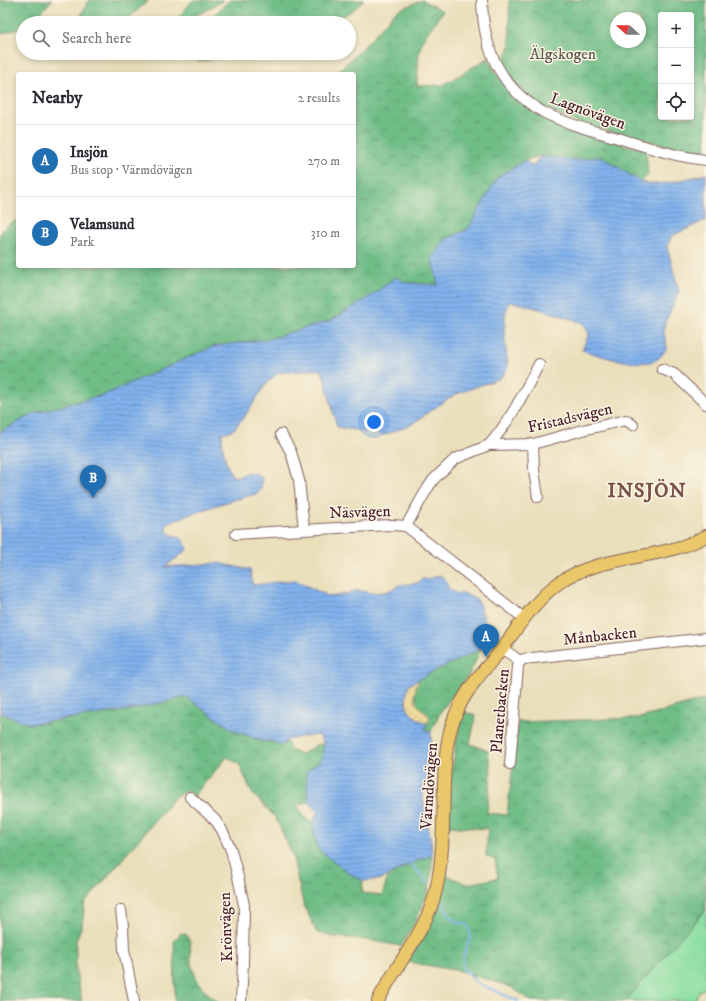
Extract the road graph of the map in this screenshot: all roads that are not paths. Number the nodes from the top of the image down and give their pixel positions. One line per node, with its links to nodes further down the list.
1 (482, 0): 2 (street, Lagnövägen)
2 (706, 160)
3 (539, 364): 8 (street)
4 (662, 369): 5 (street)
5 (706, 404)
6 (633, 425): 9 (street, Fristadsvägen)
7 (281, 434): 12 (street)
8 (489, 444): 9 (street, Fristadsvägen); 11 (street, Fristadsvägen)
9 (533, 444): 10 (street)
10 (538, 497)
11 (406, 526): 12 (street, Näsvägen); 15 (street, Näsvägen)
12 (304, 530): 13 (street, Näsvägen)
13 (236, 534)
14 (706, 536): 15 (main road, Värmdövägen)
15 (525, 619): 17 (main road, Värmdövägen)
16 (706, 638): 18 (street, Månbacken)
17 (502, 648): 18 (street); 24 (main road, Värmdövägen)
18 (520, 661): 19 (street, Planetbacken)
19 (510, 764)
20 (190, 797): 23 (street, Krönvägen)
21 (121, 910): 22 (street)
22 (134, 1001)
23 (241, 1001)
24 (378, 1001)

